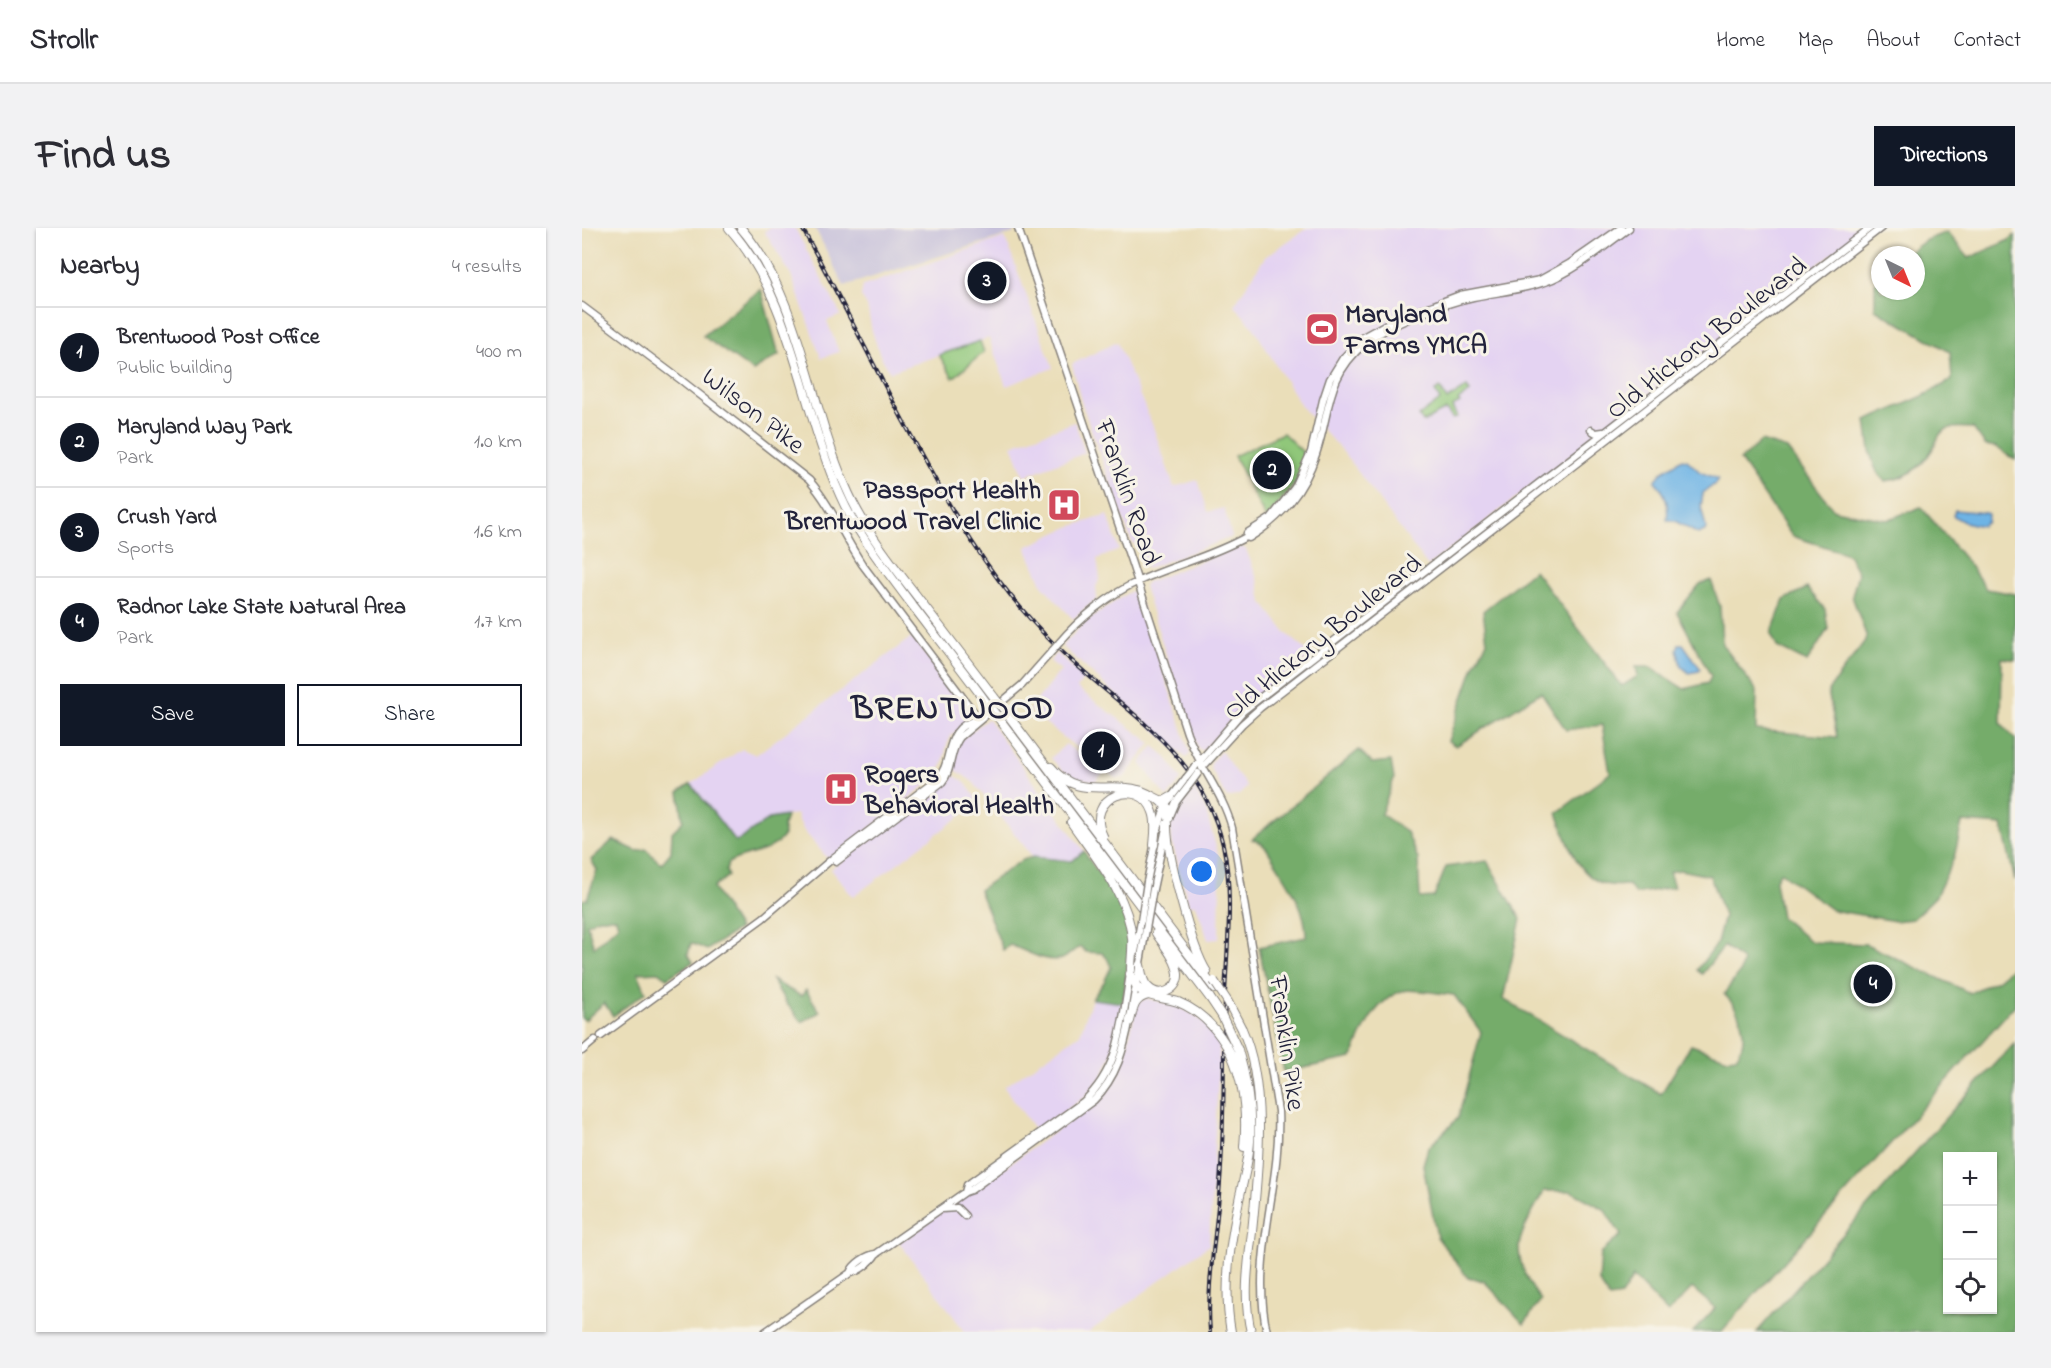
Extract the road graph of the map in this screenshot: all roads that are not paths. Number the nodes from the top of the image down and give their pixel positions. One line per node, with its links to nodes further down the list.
1 (729, 228): 18 (highway, bridge)
2 (741, 228): 15 (highway, bridge)
3 (1018, 228): 14 (main road, Franklin Road)
4 (1621, 228): 9 (main road)
5 (1629, 228): 9 (main road)
6 (1870, 228): 8 (main road, Old Hickory Boulevard)
7 (1881, 228): 8 (main road, Old Hickory Boulevard)
8 (1858, 242): 11 (main road, Old Hickory Boulevard)
9 (1595, 250): 14 (main road)
10 (582, 306): 16 (main road, Wilson Pike)
11 (1663, 392): 13 (main road, Old Hickory Boulevard); 17 (main road, Old Hickory Boulevard)
12 (1591, 430): 13 (main road)
13 (1606, 431): 17 (main road, Old Hickory Boulevard)
14 (1137, 582): 16 (main road, bridge); 17 (main road, Franklin Road)
15 (1005, 711): 21 (highway); 24 (highway)
16 (979, 719): 32 (main road)
17 (1201, 764): 19 (main road, Old Hickory Boulevard, bridge); 40 (main road, Franklin Pike)
18 (1044, 778): 25 (highway); 27 (highway)
19 (1188, 781): 20 (main road, Old Hickory Boulevard); 22 (main road, Old Hickory Boulevard)
20 (1171, 797): 21 (highway)
21 (1162, 802): 22 (highway); 23 (main road, Old Hickory Boulevard)
22 (1168, 821): 26 (main road, Old Hickory Boulevard, bridge); 29 (highway)
23 (1154, 845): 24 (highway); 27 (main road, Old Hickory Boulevard, bridge)
24 (1116, 858): 29 (highway)
25 (1121, 882): 26 (highway); 33 (highway, bridge)
26 (1140, 965): 28 (main road, Old Hickory Boulevard)
27 (1131, 972): 28 (highway); 34 (main road, Old Hickory Boulevard)
28 (1136, 985): 30 (highway); 31 (main road, Old Hickory Boulevard)
29 (1214, 985): 39 (highway, bridge)
30 (1148, 995): 31 (highway); 33 (highway, bridge)
31 (1130, 1021): 34 (main road, Old Hickory Boulevard)
32 (582, 1051)
33 (1234, 1052): 38 (highway)
34 (965, 1192): 35 (main road, Old Hickory Boulevard)
35 (941, 1209): 36 (main road); 37 (main road, Old Hickory Boulevard)
36 (965, 1216)
37 (765, 1332)
38 (1231, 1332)
39 (1251, 1332)
40 (1267, 1332)

